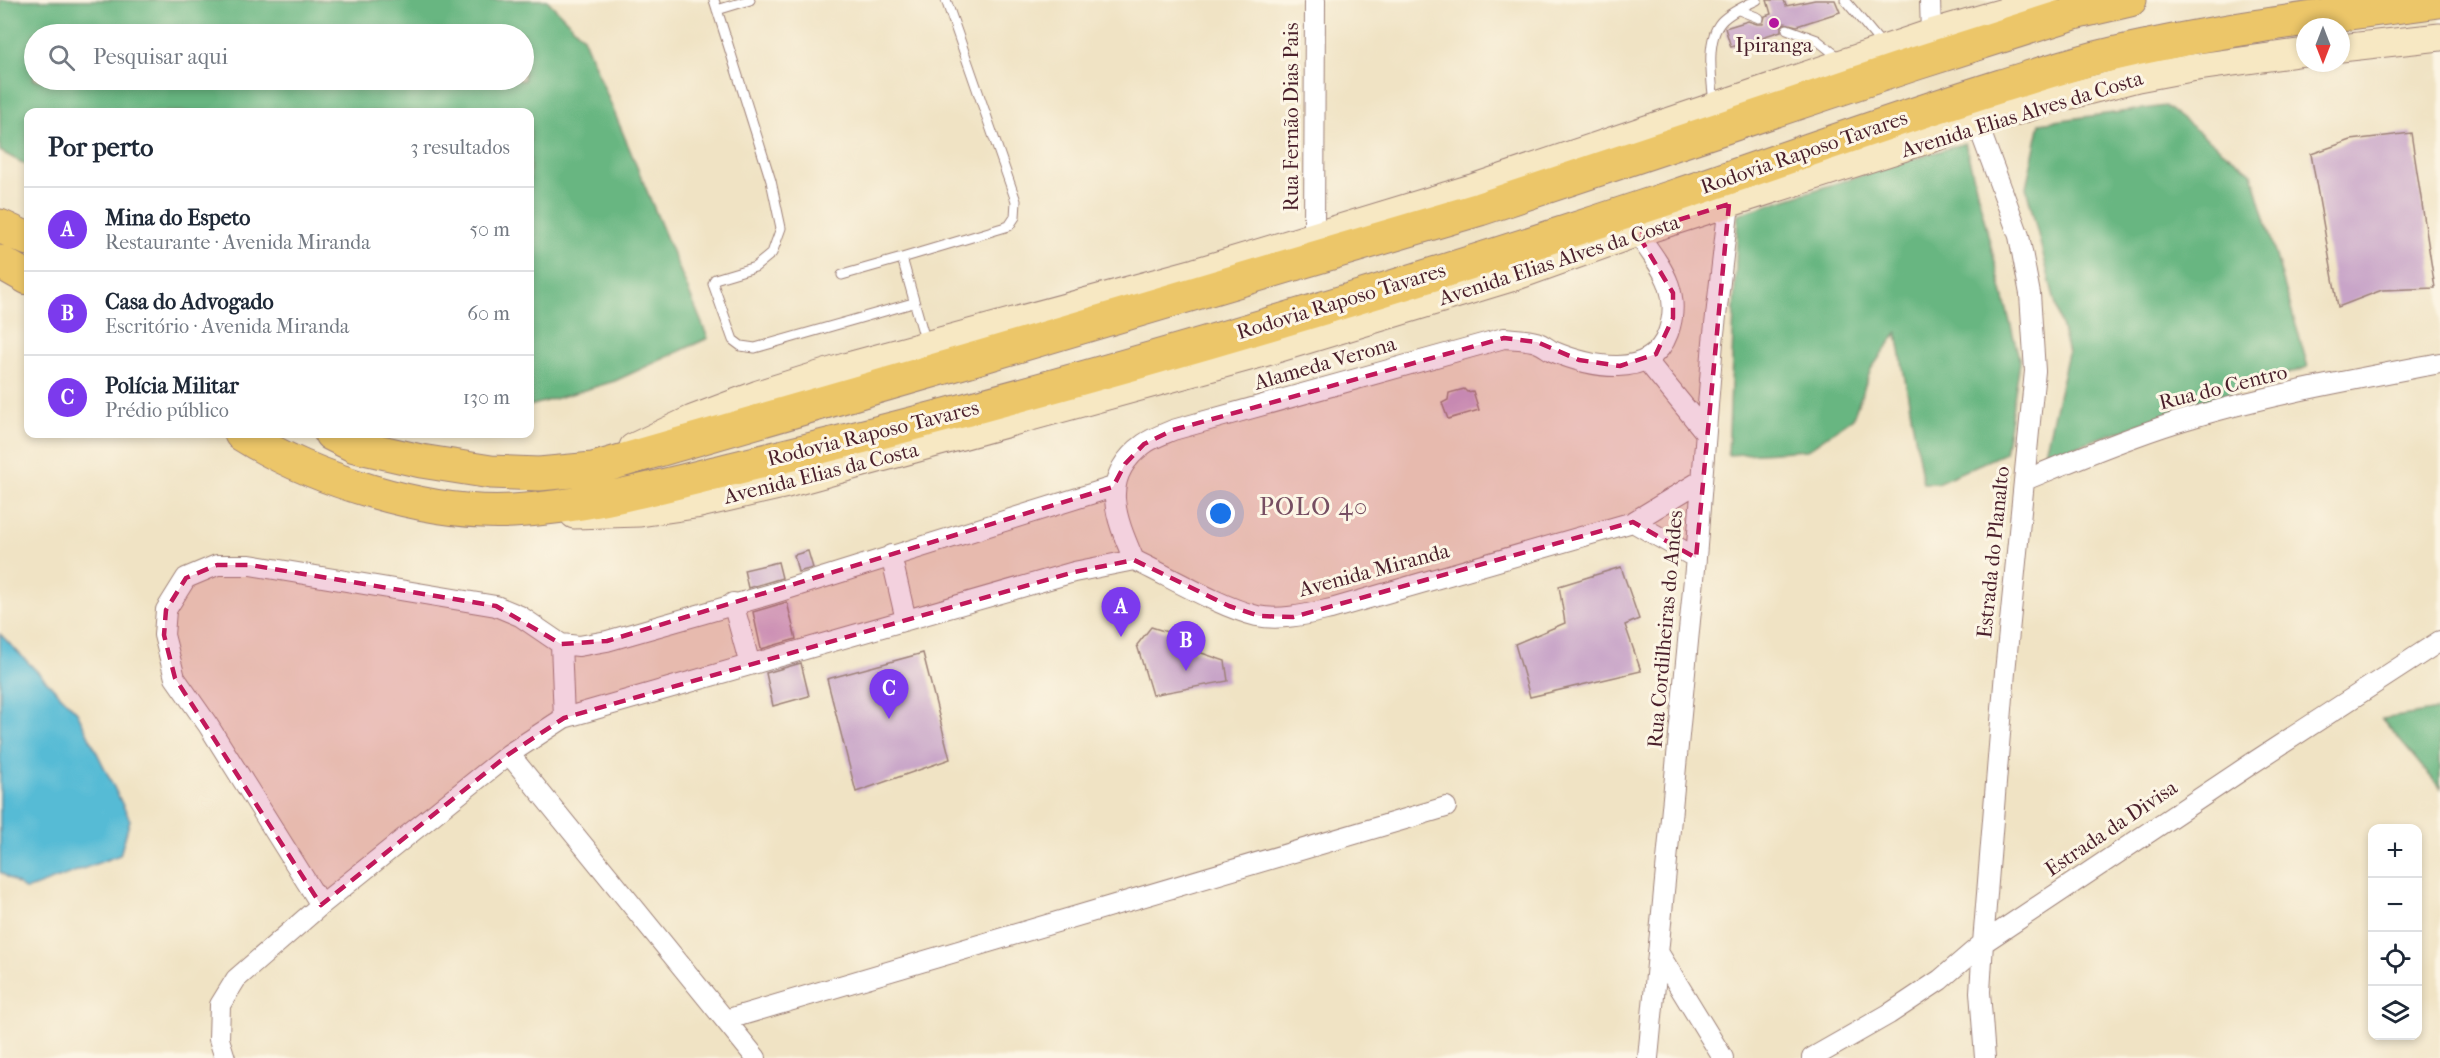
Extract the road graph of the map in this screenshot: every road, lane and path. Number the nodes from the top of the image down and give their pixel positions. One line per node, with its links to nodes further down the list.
1 (750, 0): 10 (lane)
2 (946, 0): 27 (lane)
3 (1315, 0): 25 (street, Rua Fernão Dias Pais)
4 (1757, 0): 11 (lane)
5 (1845, 0): 17 (lane)
6 (1929, 0): 14 (street)
7 (2045, 0): 14 (main road)
8 (2130, 0): 39 (highway, Rodovia Raposo Tavares)
9 (2440, 1): 43 (highway, Rodovia Raposo Tavares)
10 (716, 5): 31 (lane)
11 (1738, 10): 12 (lane); 20 (lane)
12 (1759, 18)
13 (1787, 29): 19 (lane)
14 (1931, 33): 17 (main road)
15 (2440, 37): 16 (main road)
16 (2350, 47)
17 (1886, 49): 19 (main road)
18 (2296, 53): 21 (main road, Avenida Elias Alves da Costa)
19 (1845, 62): 20 (main road)
20 (1714, 106): 25 (main road)
21 (1978, 126): 22 (main road, Avenida Elias Alves da Costa); 41 (street, Estrada do Planalto)
22 (1729, 204): 24 (main road, Avenida Elias Alves da Costa); 36 (street, Rua Cordilheiras do Andes)
23 (0, 225): 26 (highway)
24 (1637, 233): 33 (street); 35 (main road, Avenida Elias Alves da Costa)
25 (1314, 235): 32 (main road)
26 (24, 237)
27 (902, 258): 29 (lane); 31 (lane)
28 (0, 262): 30 (highway)
29 (842, 275)
30 (24, 276)
31 (913, 303): 32 (lane)
32 (927, 345): 39 (main road)
33 (1647, 360): 36 (street); 42 (street, Alameda Verona)
34 (2440, 363): 41 (street, Rua do Centro)
35 (988, 430): 43 (main road, Avenida Elias da Costa)
36 (1705, 432): 40 (street, Rua Cordilheiras do Andes)
37 (248, 438): 43 (highway, Rodovia Raposo Tavares)
38 (339, 438): 39 (highway, Rodovia Raposo Tavares)
39 (592, 469)
40 (1702, 480): 44 (street, Avenida Miranda); 46 (street, Rua Cordilheiras do Andes)
41 (2025, 480): 57 (street, Estrada do Planalto)
42 (1113, 487): 45 (street); 47 (street)
43 (509, 512)
44 (1633, 522): 46 (street); 47 (street, Avenida Miranda)
45 (891, 555): 48 (street); 49 (street)
46 (1696, 558): 58 (street, Rua Cordilheiras do Andes)
47 (1134, 560): 49 (street)
48 (733, 603): 51 (street); 52 (street)
49 (906, 620): 52 (street)
50 (2440, 641): 57 (street, Estrada da Divisa)
51 (561, 644): 53 (street); 56 (street)
52 (750, 665): 53 (street)
53 (564, 718): 54 (street)
54 (509, 754): 56 (street); 59 (street)
55 (1446, 807): 59 (street)
56 (321, 905): 60 (street)
57 (1983, 943): 64 (street, Estrada da Divisa); 65 (street, Estrada do Planalto)
58 (1658, 952): 62 (street, Rua Cordilheiras do Andes); 63 (street)
59 (725, 1020): 61 (street)
60 (225, 1058)
61 (756, 1058)
62 (1648, 1058)
63 (1723, 1058)
64 (1812, 1058)
65 (1985, 1058)

